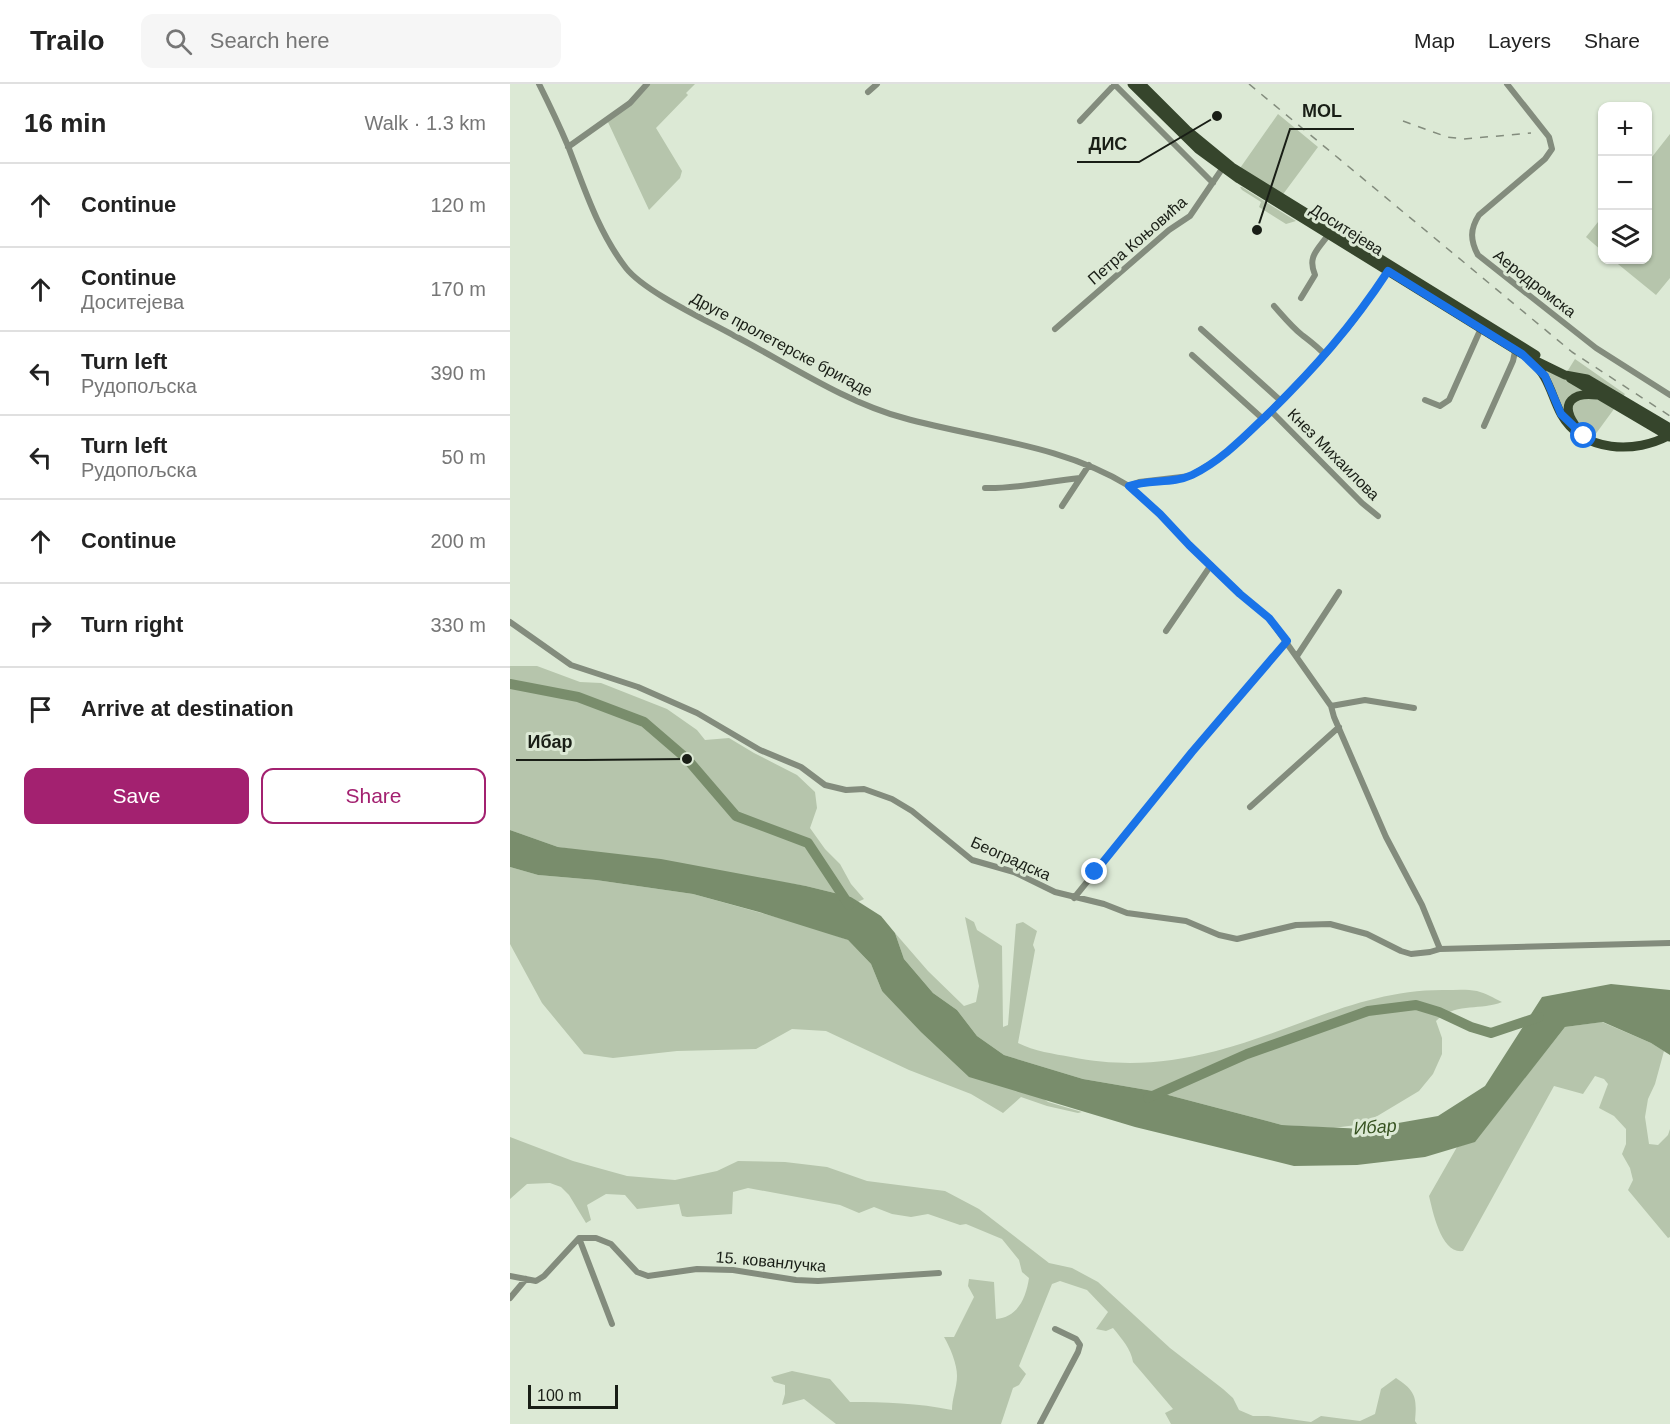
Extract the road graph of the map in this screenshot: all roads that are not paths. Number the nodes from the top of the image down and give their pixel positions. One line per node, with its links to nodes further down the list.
1 (539, 84): 10 (street, Друге пролетерске бригаде)
2 (647, 84): 10 (street)
3 (877, 84): 8 (street)
4 (1114, 84): 9 (street); 12 (street)
5 (1132, 84): 11 (main road, Доситејева)
6 (1141, 84): 11 (main road, Доситејева)
7 (1507, 84): 24 (street, Аеродромска)
8 (868, 92)
9 (1080, 121)
10 (568, 147): 34 (street, Друге пролетерске бригаде)
11 (1224, 166): 12 (street, Петра Коњовића); 13 (main road, Доситејева); 14 (main road, Доситејева)
12 (1213, 183): 18 (street, Петра Коњовића)
13 (1328, 235): 14 (main road, Доситејева); 15 (street)
14 (1390, 268): 17 (main road, Доситејева); 22 (street)
15 (1301, 298)
16 (1274, 306): 22 (street)
17 (1482, 326): 20 (main road, Доситејева); 26 (street)
18 (1055, 328)
19 (1200, 329): 27 (street)
20 (1518, 349): 23 (main road, Доситејева); 30 (street); 33 (main road)
21 (1192, 355): 29 (street)
22 (1325, 355): 27 (street)
23 (1565, 375): 25 (main road, Доситејева); 31 (main road)
24 (1670, 395)
25 (1601, 396): 32 (main road, Доситејева); 33 (main road)
26 (1425, 400)
27 (1281, 401): 28 (street)
28 (1271, 411): 29 (street); 39 (street, Кнез Михаилова)
29 (1263, 418): 36 (street)
30 (1484, 426)
31 (1670, 428)
32 (1670, 436): 33 (main road)
33 (1606, 445)
34 (1089, 465): 35 (street); 36 (street, Друге пролетерске бригаде)
35 (1080, 478): 37 (street); 38 (street)
36 (1129, 486): 40 (street, Друге пролетерске бригаде)
37 (986, 488)
38 (1062, 506)
39 (1378, 516)
40 (1211, 565): 43 (street); 44 (street, Друге пролетерске бригаде)
41 (1339, 592): 45 (street)
42 (510, 622): 50 (street, Београдска)
43 (1166, 631)
44 (1287, 641): 45 (street, Друге пролетерске бригаде); 50 (street)
45 (1297, 656): 46 (street, Друге пролетерске бригаде)
46 (1331, 705): 47 (street); 48 (street, Друге пролетерске бригаде)
47 (1414, 708)
48 (1339, 727): 49 (street); 52 (street, Друге пролетерске бригаде)
49 (1250, 807)
50 (1074, 897): 52 (street, Београдска)
51 (1670, 943): 52 (street, Београдска)
52 (1440, 949)
53 (579, 1238): 54 (street, 15. кованлучка); 56 (street); 58 (street)
54 (939, 1273)
55 (510, 1276): 56 (street)
56 (526, 1279): 57 (street)
57 (510, 1298)
58 (612, 1324)
59 (1055, 1329): 60 (street)
60 (1040, 1424)

